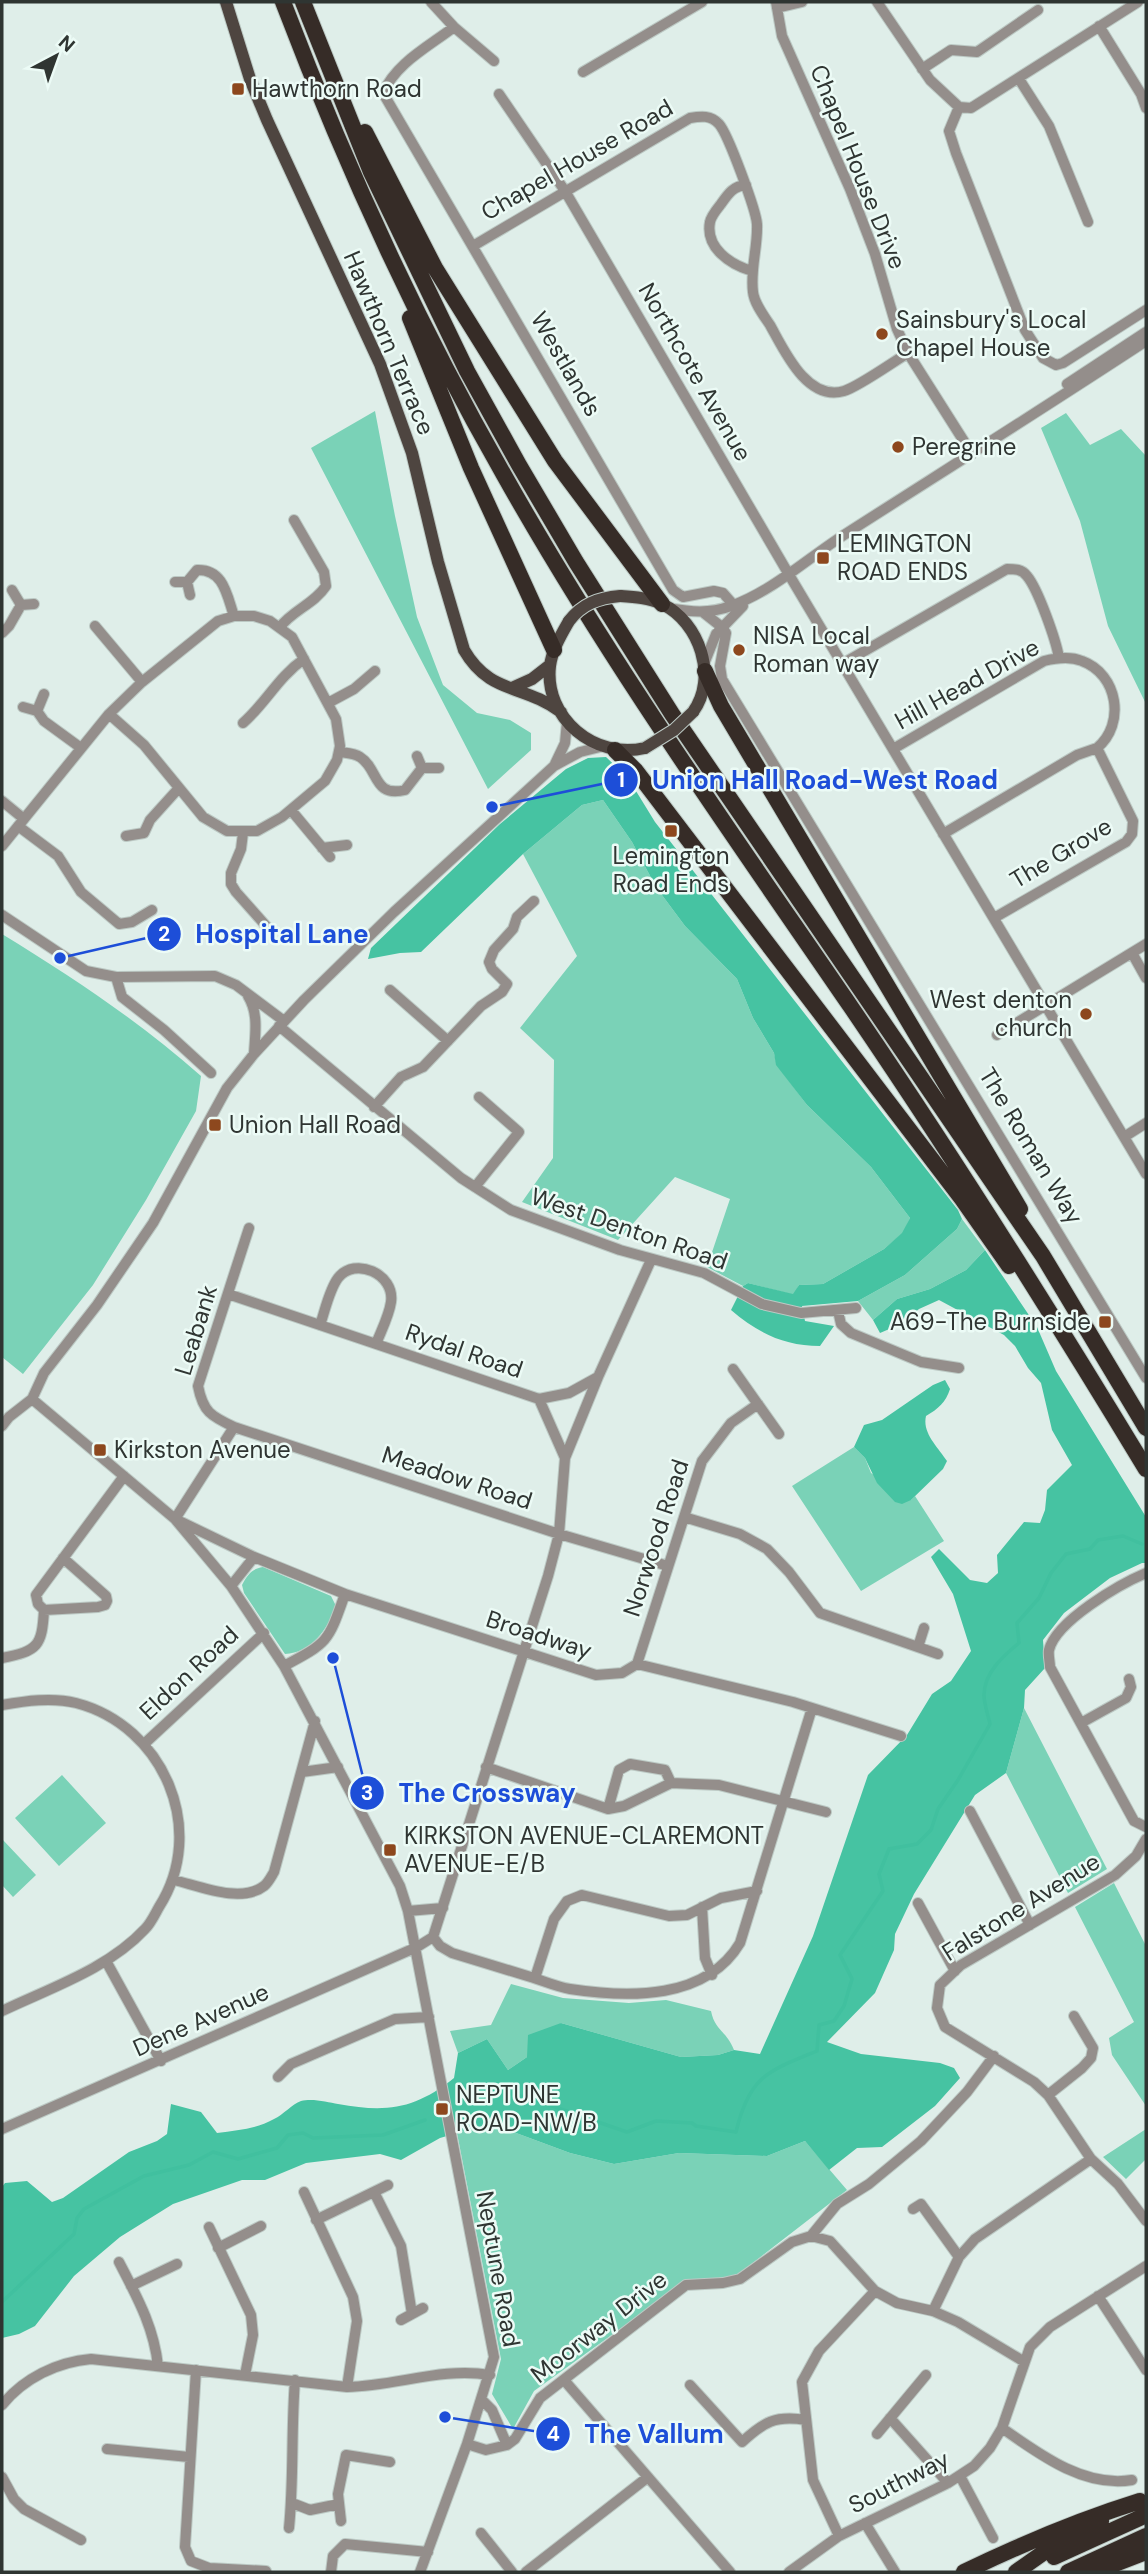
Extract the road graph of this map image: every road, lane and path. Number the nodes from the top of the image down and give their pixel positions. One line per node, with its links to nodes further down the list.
1 (226, 2): 53 (main road, Hawthorn Terrace)
2 (283, 2): 21 (highway)
3 (303, 2): 13 (highway)
4 (431, 2): 12 (street)
5 (702, 2): 16 (street)
6 (802, 2): 9 (street)
7 (1138, 2): 11 (street)
8 (881, 3): 15 (street)
9 (776, 5): 30 (street, Chapel House Drive)
10 (1038, 10): 15 (street)
11 (1099, 26): 17 (street); 20 (street)
12 (454, 27): 14 (street); 25 (street, Westlands)
13 (319, 43): 38 (highway); 103 (highway)
14 (494, 61)
15 (922, 69): 19 (street)
16 (583, 72)
17 (1019, 79): 19 (street); 24 (street)
18 (499, 94): 23 (street, Northcote Avenue)
19 (960, 107): 27 (street)
20 (1146, 108)
21 (355, 181): 46 (highway); 121 (highway)
22 (746, 185): 23 (street, Chapel House Road); 26 (street, Chapel House Road); 26 (street)
23 (565, 191): 25 (street, Chapel House Road); 33 (street, Northcote Avenue)
24 (1088, 222)
25 (472, 246): 39 (street, Westlands)
26 (752, 271): 30 (street, Chapel House Road)
27 (1146, 310)
28 (1146, 332): 31 (street)
29 (1146, 341): 31 (street)
30 (908, 354): 31 (street, Chapel House Drive)
31 (970, 451): 33 (street)
32 (294, 520): 43 (street)
33 (788, 573): 39 (street); 49 (street, Northcote Avenue)
34 (12, 590): 37 (street)
35 (190, 595): 41 (street)
36 (34, 604): 37 (street)
37 (21, 605): 45 (street)
38 (665, 606): 40 (street); 46 (main road, bridge); 50 (main road)
39 (736, 608): 40 (street); 44 (street)
40 (704, 613): 44 (street)
41 (234, 616): 43 (street); 52 (street)
42 (94, 626): 52 (street)
43 (280, 627): 48 (street)
44 (723, 628): 50 (street); 113 (street, The Roman Way)
45 (2, 634)
46 (552, 657): 53 (main road); 59 (main road)
47 (1059, 658): 49 (street); 63 (street, Hill Head Drive); 64 (street, Hill Head Drive)
48 (304, 660): 55 (street); 60 (street)
49 (842, 664): 64 (street, Northcote Avenue)
50 (704, 668): 62 (main road, bridge); 103 (highway)
51 (375, 671): 55 (street)
52 (142, 682): 58 (street)
53 (512, 688): 59 (main road, Hawthorn Terrace)
54 (44, 694): 57 (street)
55 (328, 703): 65 (street)
56 (23, 707): 57 (street)
57 (37, 711): 61 (street)
58 (109, 714): 61 (street); 70 (street)
59 (564, 717): 62 (main road); 67 (street)
60 (243, 723)
61 (81, 748): 73 (street)
62 (609, 748): 67 (street); 121 (highway)
63 (1097, 748): 75 (street); 82 (street, The Grove)
64 (893, 749): 75 (street, Northcote Avenue)
65 (339, 752): 68 (street); 72 (street)
66 (417, 756): 68 (street)
67 (554, 766): 91 (street)
68 (422, 768): 69 (street)
69 (439, 768)
70 (177, 789): 74 (street); 76 (street)
71 (2, 801): 73 (street)
72 (291, 810): 74 (street); 77 (street)
73 (21, 822): 78 (street); 80 (street)
74 (243, 833): 83 (street)
75 (943, 834): 82 (street, Northcote Avenue)
76 (126, 836)
77 (347, 845)
78 (2, 846)
79 (534, 901): 93 (street)
80 (152, 909)
81 (2, 915): 86 (street, West Denton Road)
82 (994, 918): 90 (street, Northcote Avenue)
83 (267, 927)
84 (1146, 944): 85 (street)
85 (1132, 953): 87 (street); 90 (street)
86 (116, 976): 89 (street, West Denton Road); 95 (street)
87 (1146, 978)
88 (390, 990): 93 (street)
89 (245, 992): 91 (street, West Denton Road); 94 (street)
90 (1046, 1005): 92 (street); 99 (street, Northcote Avenue)
91 (282, 1023): 94 (street); 97 (street, West Denton Road)
92 (997, 1035)
93 (448, 1041): 97 (street)
94 (254, 1054): 114 (street)
95 (211, 1073)
96 (479, 1097): 101 (street)
97 (374, 1107): 101 (street, West Denton Road)
98 (1146, 1123): 99 (street)
99 (1124, 1137): 100 (street, Northcote Avenue)
100 (1146, 1174)
101 (475, 1187): 104 (street, West Denton Road)
102 (249, 1228): 105 (street, Leabank)
103 (1043, 1256): 119 (highway)
104 (651, 1259): 107 (street, West Denton Road); 112 (street)
105 (228, 1294): 108 (street, Rydal Road); 118 (street, Leabank)
106 (856, 1308): 107 (street, West Denton Road)
107 (838, 1311): 110 (street)
108 (320, 1325): 109 (street, Rydal Road); 109 (street, Rydal Road)
109 (376, 1344): 115 (street, Rydal Road)
110 (959, 1368)
111 (733, 1369): 116 (street)
112 (598, 1377): 115 (street); 122 (street)
113 (1146, 1378)
114 (32, 1399): 117 (street); 124 (street)
115 (539, 1399): 122 (street)
116 (758, 1405): 120 (street); 125 (street, Norwood Road)
117 (2, 1426)
118 (234, 1427): 126 (street); 127 (street, Meadow Road)
119 (1146, 1428)
120 (779, 1434)
121 (1127, 1438): 123 (highway)
122 (565, 1458): 127 (street)
123 (1146, 1469)
124 (124, 1476): 126 (street); 129 (street)
125 (684, 1517): 130 (street, Norwood Road); 137 (street)
126 (175, 1519): 128 (street, Broadway); 132 (street)
127 (559, 1534): 130 (street, Meadow Road); 138 (street)
128 (254, 1557): 132 (street); 133 (street, Broadway)
129 (63, 1558): 134 (street); 134 (street)
130 (668, 1566): 141 (street, Norwood Road)
131 (1146, 1573): 147 (street)
132 (231, 1586): 136 (street)
133 (345, 1594): 138 (street, Broadway); 142 (street)
134 (44, 1609): 140 (street)
135 (924, 1628): 137 (street)
136 (264, 1633): 142 (street); 149 (street, Eldon Road)
137 (918, 1647): 139 (street)
138 (523, 1652): 141 (street, Broadway); 151 (street)
139 (938, 1654)
140 (2, 1658)
141 (637, 1664): 145 (street)
142 (284, 1666): 146 (street)
143 (1129, 1679): 147 (street)
144 (2, 1705): 149 (street)
145 (812, 1708): 148 (street); 154 (street)
146 (315, 1721): 150 (street); 152 (street)
147 (1081, 1723): 158 (street)
148 (901, 1736)
149 (144, 1744): 160 (street)
150 (338, 1766): 152 (street); 165 (street)
151 (486, 1767): 155 (street); 164 (street)
152 (302, 1772): 160 (street)
153 (671, 1783): 154 (street); 155 (street); 155 (street)
154 (783, 1802): 157 (street); 161 (street)
155 (608, 1808)
156 (970, 1811): 166 (street)
157 (826, 1812)
158 (1146, 1827)
159 (1146, 1839): 166 (street, Falstone Avenue)
160 (174, 1881): 169 (street)
161 (757, 1891): 163 (street); 171 (street)
162 (918, 1903): 170 (street)
163 (702, 1907): 171 (street); 172 (street)
164 (443, 1908): 165 (street); 167 (street)
165 (408, 1911): 168 (street)
166 (1030, 1925): 170 (street, Falstone Avenue)
167 (433, 1937): 168 (street, Dene Avenue); 172 (street)
168 (416, 1947): 175 (street, Neptune Road); 177 (street, Dene Avenue)
169 (106, 1961): 173 (street); 177 (street)
170 (955, 1971): 176 (street, Falstone Avenue)
171 (712, 1975): 172 (street)
172 (535, 1978)
173 (2, 2011)
174 (1074, 2016): 179 (street)
175 (429, 2017): 178 (street); 208 (street, Neptune Road)
176 (994, 2056): 179 (street, Falstone Avenue); 190 (street)
177 (161, 2061): 180 (street, Dene Avenue)
178 (278, 2077)
179 (1048, 2095): 181 (street, Falstone Avenue)
180 (2, 2129)
181 (1091, 2159): 187 (street, Falstone Avenue); 192 (street)
182 (388, 2185): 184 (street)
183 (304, 2192): 186 (street)
184 (374, 2192): 186 (street); 201 (street)
185 (913, 2209): 192 (street)
186 (316, 2220): 213 (street)
187 (1146, 2221)
188 (261, 2226): 191 (street)
189 (209, 2227): 191 (street)
190 (811, 2236): 197 (street); 211 (street, Moorway Drive)
191 (218, 2248): 207 (street)
192 (959, 2257): 200 (street)
193 (120, 2262): 196 (street)
194 (177, 2264): 196 (street)
195 (1146, 2266): 198 (street, Southway)
196 (131, 2286): 204 (street)
197 (875, 2291): 200 (street); 219 (street)
198 (1098, 2296): 203 (street, Southway); 206 (street)
199 (423, 2308): 201 (street)
200 (933, 2311): 203 (street)
201 (412, 2314): 202 (street)
202 (401, 2320)
203 (1023, 2361): 220 (street, Southway)
204 (158, 2366): 205 (street, Neptune Road); 216 (street, Neptune Road)
205 (196, 2370): 207 (street, Neptune Road); 225 (street)
206 (1146, 2370)
207 (245, 2375): 210 (street, Neptune Road)
208 (490, 2375): 213 (street, Neptune Road); 215 (street)
209 (926, 2375): 218 (street)
210 (295, 2380): 213 (street, Neptune Road); 232 (street)
211 (564, 2380): 223 (street, Moorway Drive); 229 (street)
212 (690, 2385): 214 (street)
213 (347, 2387)
214 (701, 2396): 217 (street); 219 (street)
215 (482, 2400): 222 (street); 223 (street)
216 (2, 2405)
217 (690, 2406)
218 (891, 2418): 221 (street); 231 (street)
219 (806, 2420): 239 (street)
220 (1002, 2428): 227 (street, Southway); 230 (street)
221 (877, 2434)
222 (467, 2444): 223 (street); 243 (street)
223 (507, 2445)
224 (107, 2449): 225 (street)
225 (189, 2457): 245 (street)
226 (390, 2462): 233 (street)
227 (960, 2476): 231 (street, Southway); 241 (street)
228 (2, 2477): 242 (street)
229 (648, 2477): 250 (street); 251 (street)
230 (1132, 2480)
231 (948, 2483): 236 (street, Southway)
232 (292, 2503): 233 (street); 237 (street)
233 (339, 2504): 235 (street)
234 (1144, 2505): 254 (highway); 255 (highway)
235 (341, 2521)
236 (865, 2523): 239 (street, Southway); 253 (street)
237 (289, 2528)
238 (481, 2533): 249 (street)
239 (839, 2536): 252 (street, Southway)
240 (1146, 2536): 256 (highway)
241 (993, 2538)
242 (81, 2540)
243 (428, 2552): 247 (street); 248 (street)
244 (1146, 2552): 257 (highway)
245 (240, 2571): 246 (street)
246 (265, 2571)
247 (331, 2572)
248 (420, 2572)
249 (512, 2572)
250 (526, 2572)
251 (730, 2572)
252 (789, 2572)
253 (895, 2572)
254 (964, 2572)
255 (1018, 2572)
256 (1068, 2572)
257 (1094, 2572)

